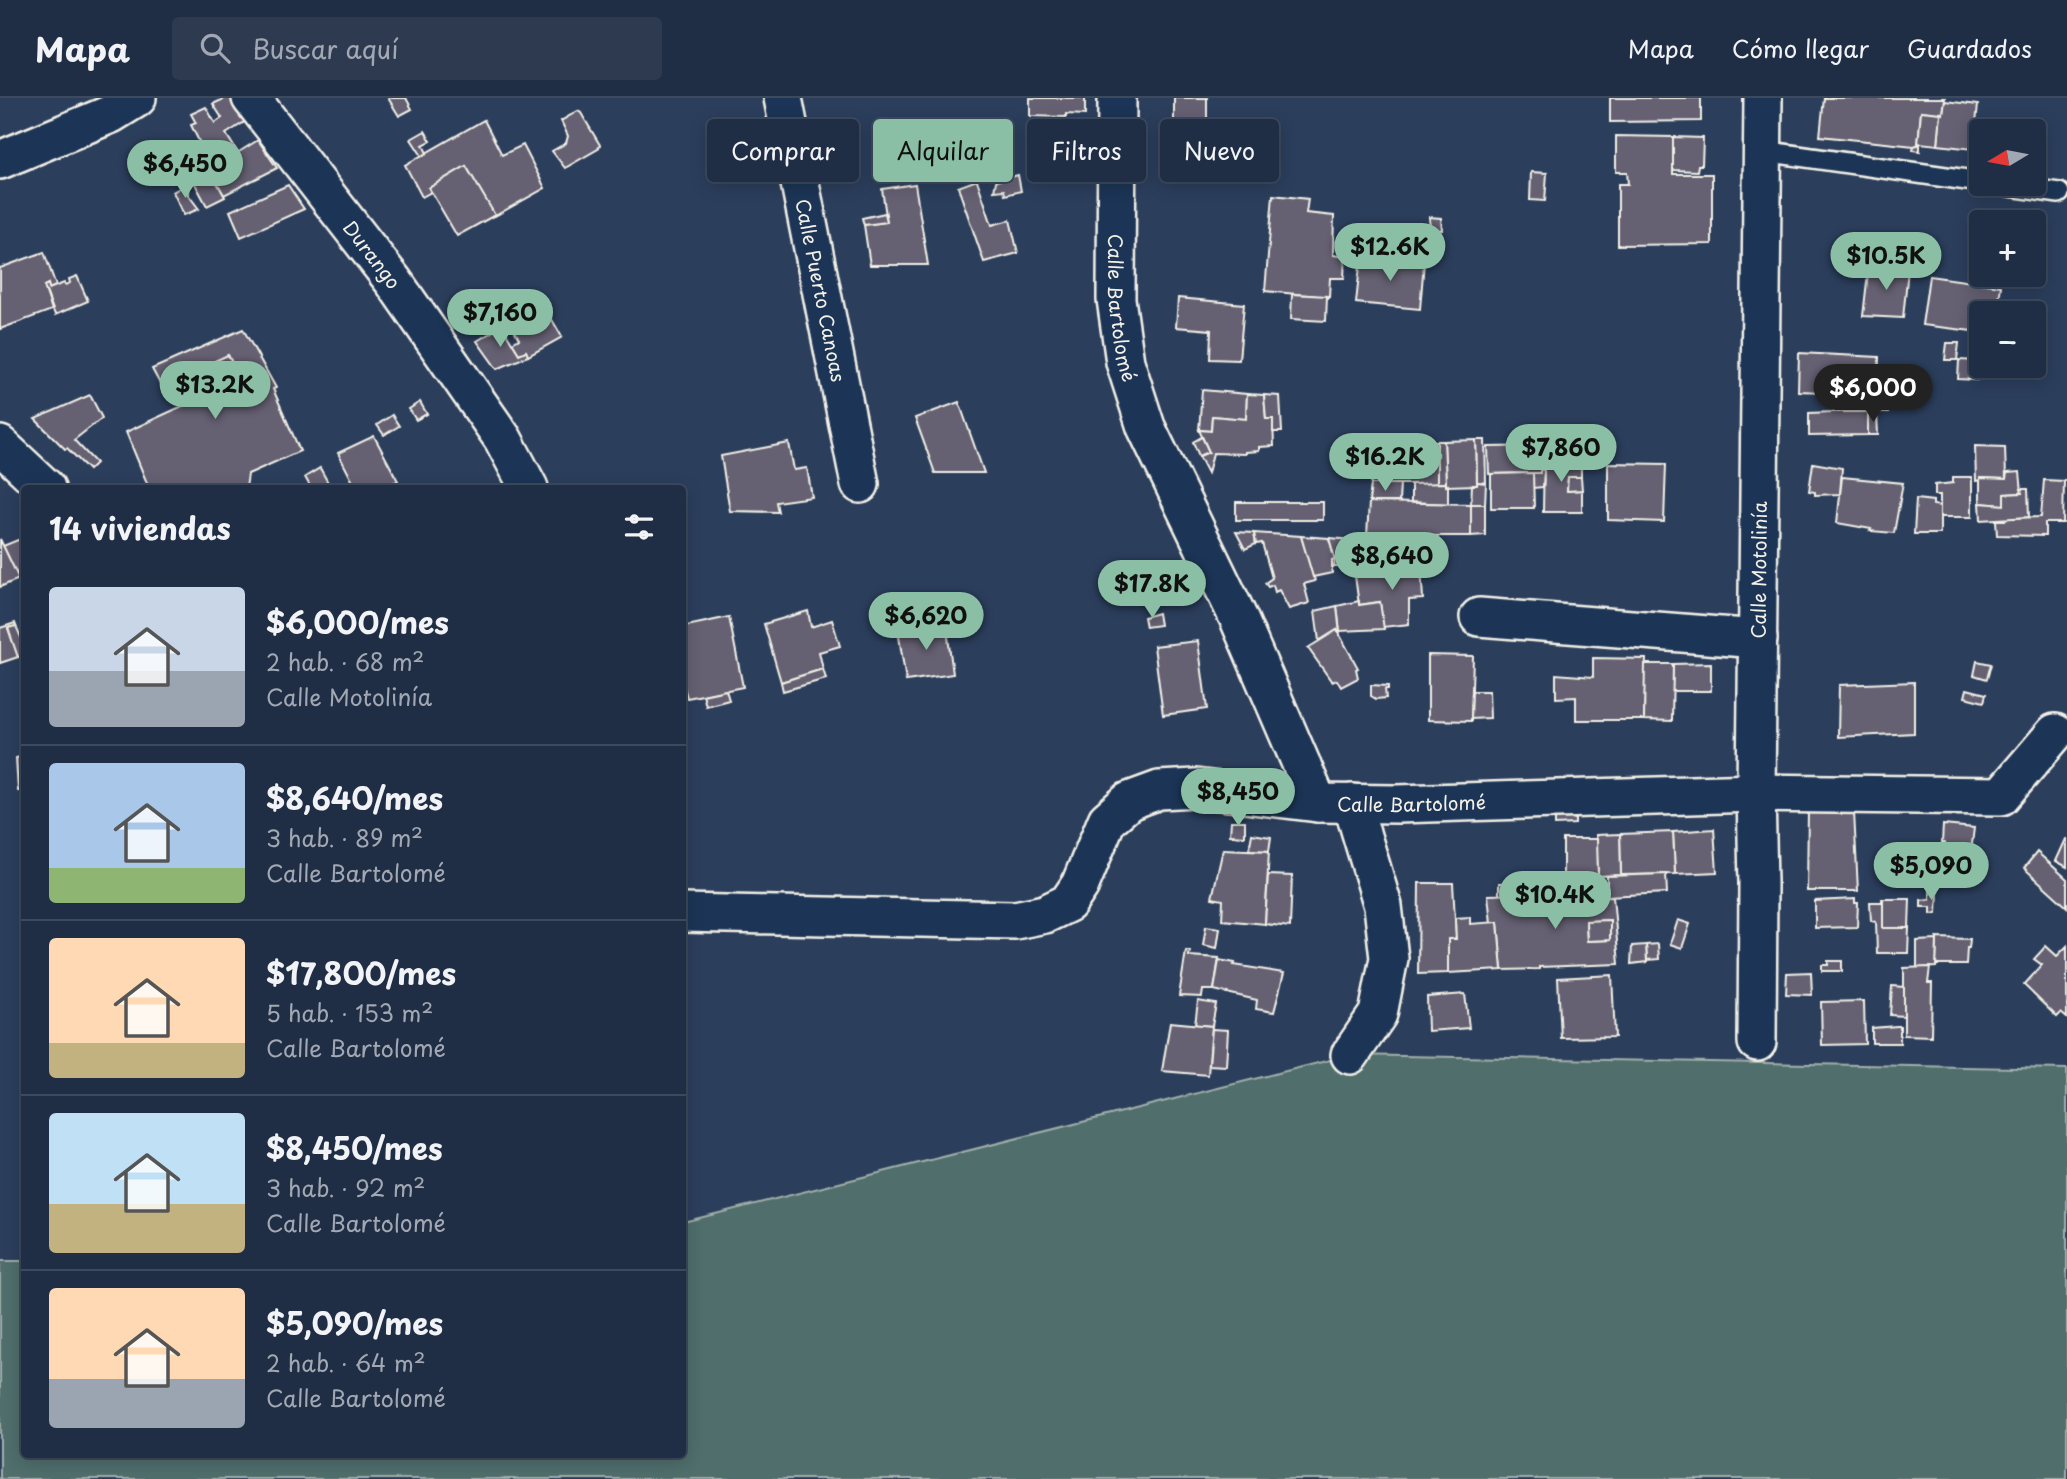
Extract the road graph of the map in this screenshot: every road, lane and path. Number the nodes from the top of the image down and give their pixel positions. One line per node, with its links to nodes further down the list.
1 (137, 98): 7 (street)
2 (251, 98): 14 (street, Durango)
3 (783, 98): 12 (street, Calle Puerto Canoas)
4 (1117, 98): 19 (street, Calle Bartolomé)
5 (1763, 98): 6 (street, Calle Motolinía)
6 (1763, 150): 8 (lane); 16 (street, Calle Motolinía)
7 (0, 160)
8 (1969, 180)
9 (2046, 191): 10 (lane)
10 (2059, 193)
11 (0, 445): 13 (street)
12 (860, 484)
13 (43, 485)
14 (526, 485)
15 (1479, 617): 16 (street)
16 (1758, 639): 18 (street, Calle Motolinía)
17 (2055, 733): 18 (street, Calle Bartolomé)
18 (1756, 793): 19 (street, Calle Bartolomé); 21 (street, Calle Motolinía)
19 (1335, 803): 20 (street); 22 (street)
20 (686, 913)
21 (1757, 1042)
22 (1350, 1055)

